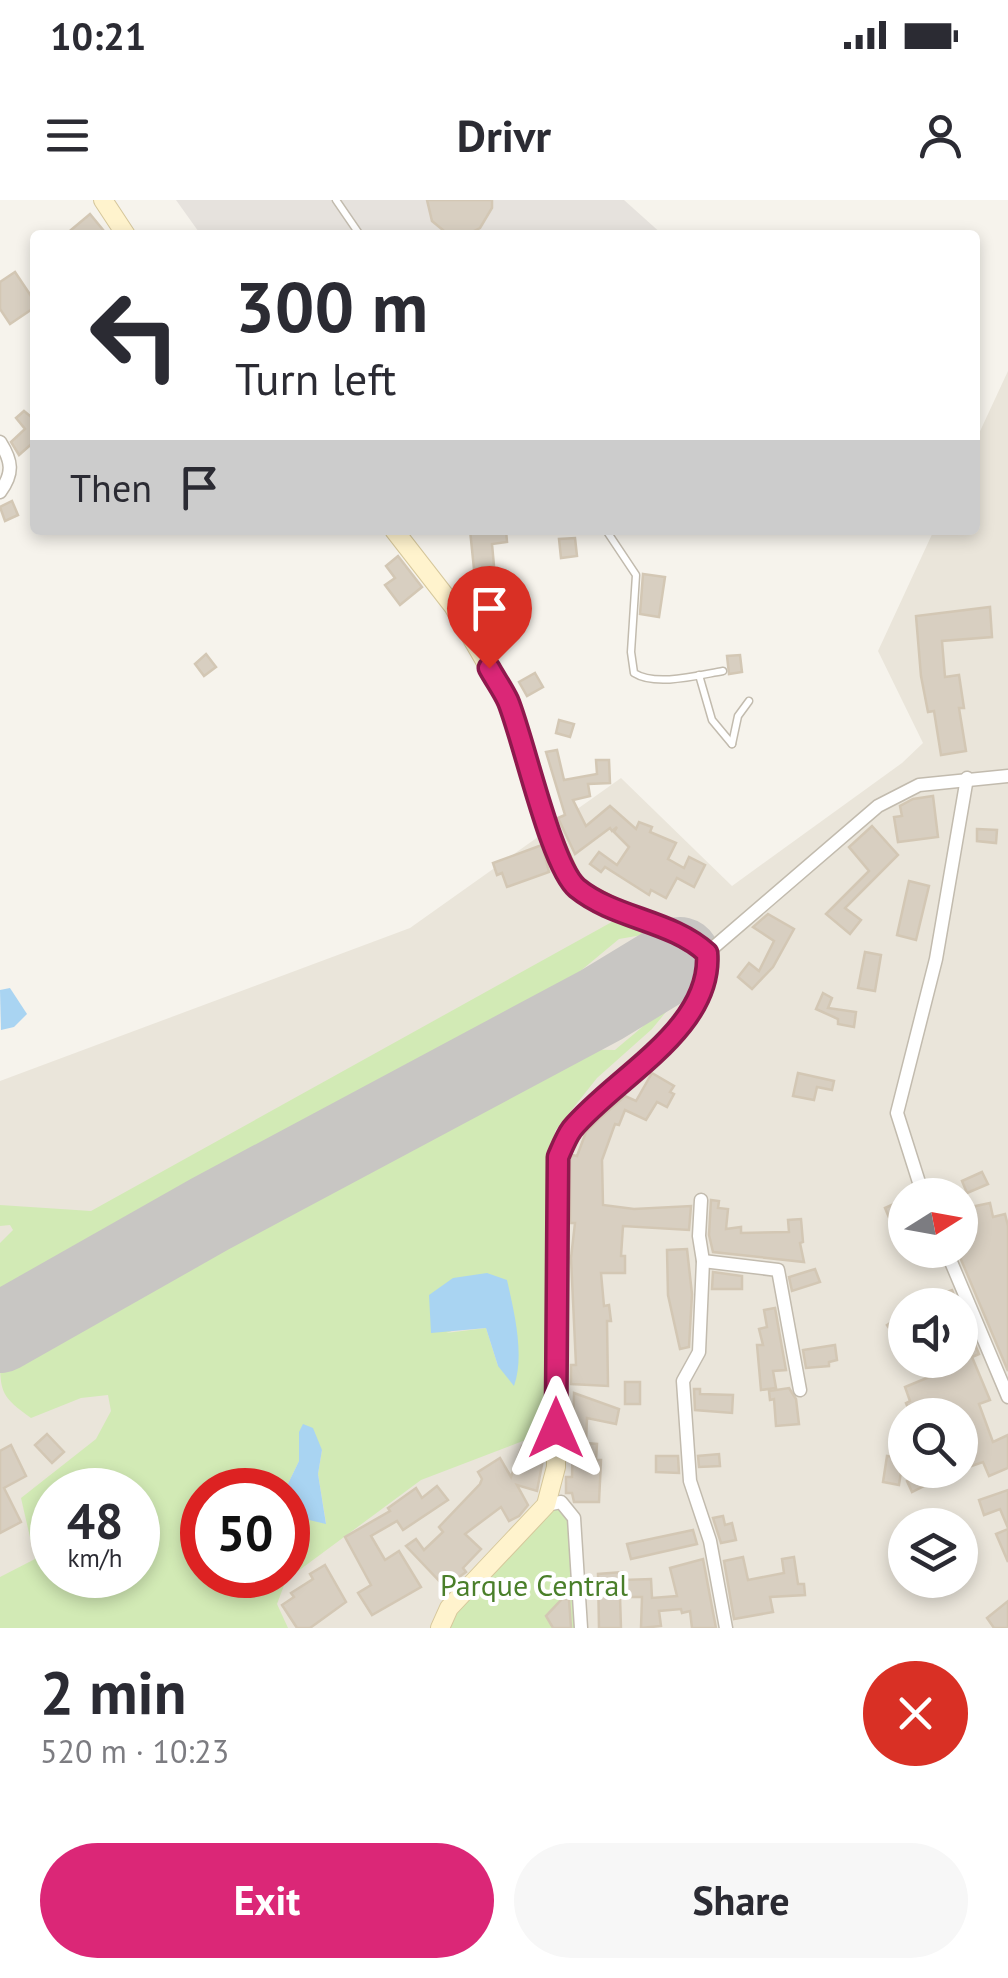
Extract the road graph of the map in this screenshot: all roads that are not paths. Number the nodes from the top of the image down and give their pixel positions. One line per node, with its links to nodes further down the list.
1 (103, 200): 3 (main road)
2 (336, 200): 4 (lane)
3 (123, 230)
4 (357, 230)
5 (0, 442): 6 (street)
6 (0, 492)
7 (400, 535): 14 (main road)
8 (609, 535): 10 (lane)
9 (724, 671): 10 (lane)
10 (699, 675): 11 (lane)
11 (749, 701)
12 (1008, 776): 13 (street)
13 (966, 778): 14 (street); 15 (street)
14 (707, 953): 21 (main road)
15 (918, 1178)
16 (701, 1200): 17 (street)
17 (703, 1261): 19 (street); 24 (street)
18 (954, 1268): 20 (street)
19 (800, 1390)
20 (1008, 1397)
21 (546, 1505): 22 (main road); 23 (street)
22 (440, 1628)
23 (581, 1628)
24 (726, 1628)

